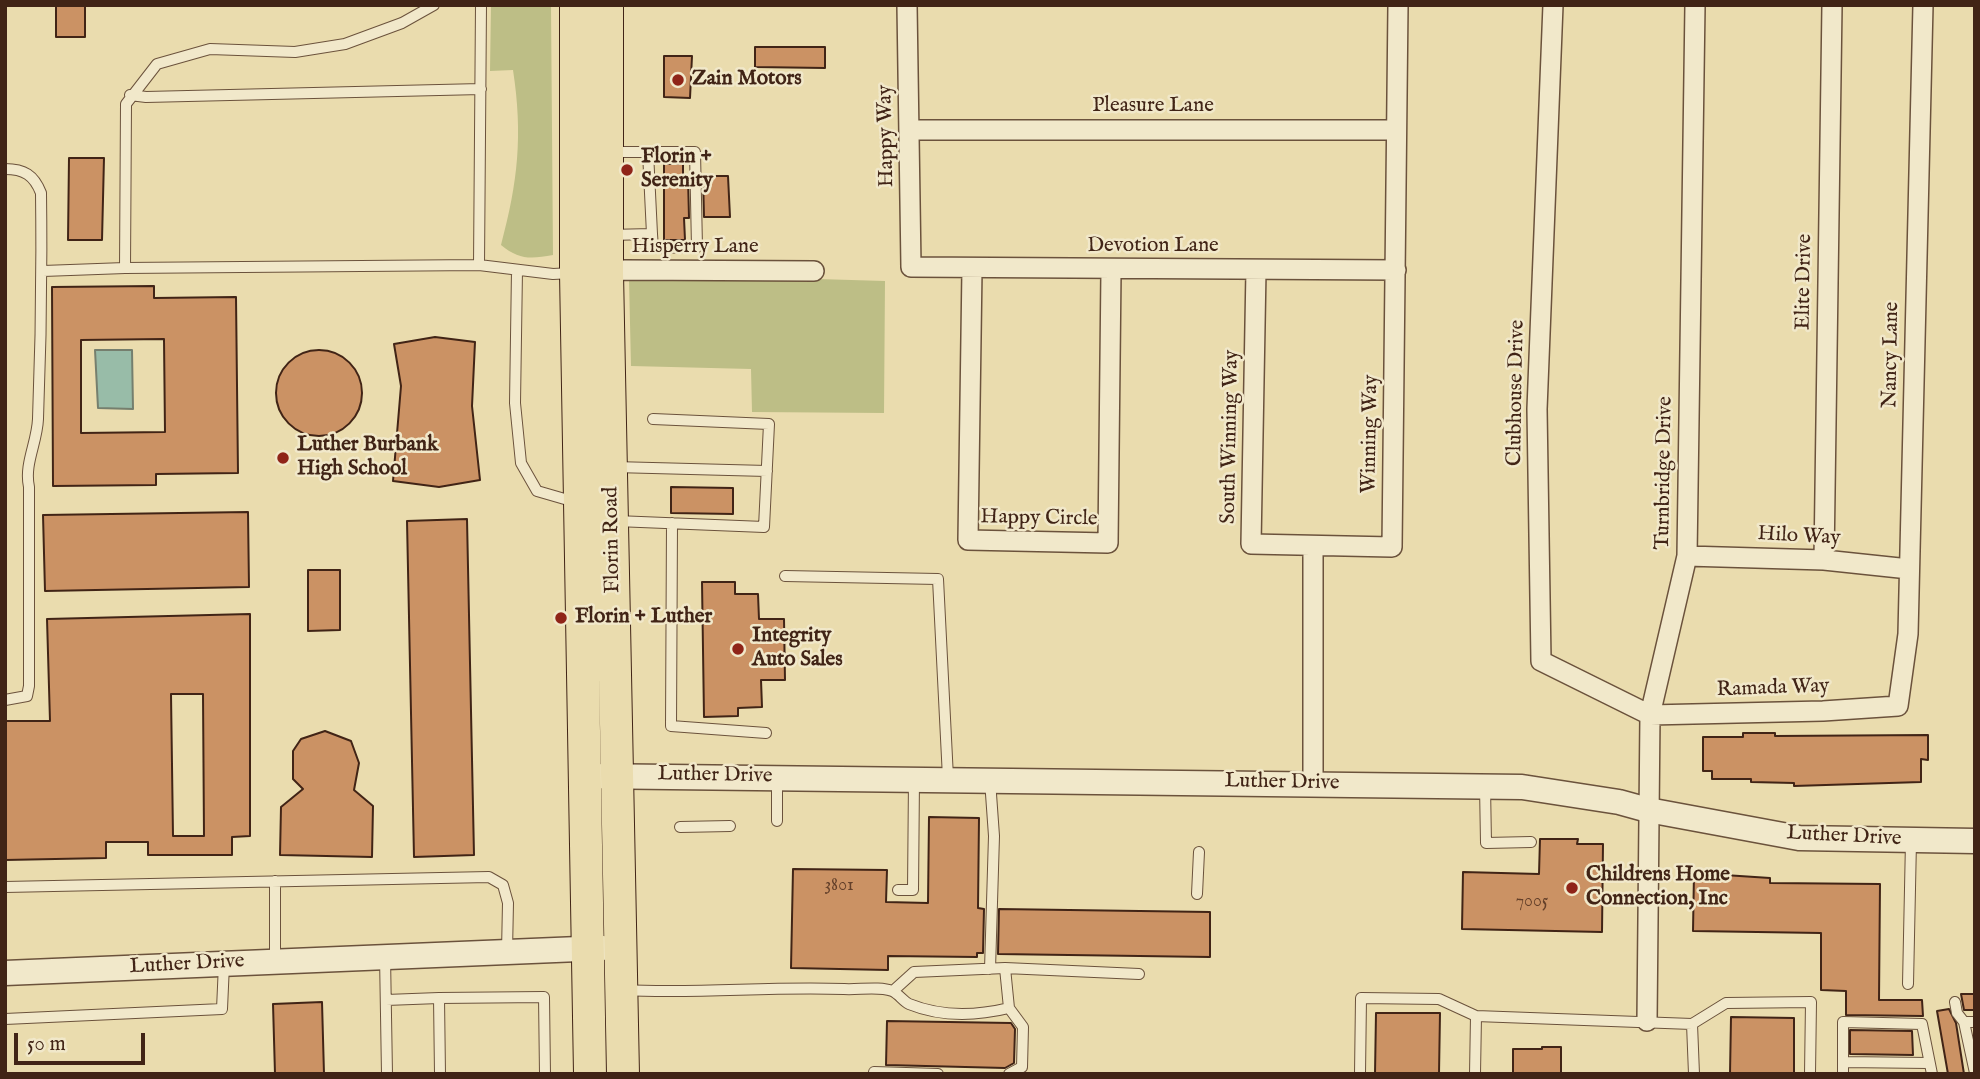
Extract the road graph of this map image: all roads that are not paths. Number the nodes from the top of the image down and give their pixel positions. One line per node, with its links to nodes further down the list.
1 (434, 5): 12 (lane)
2 (481, 5): 11 (lane)
3 (576, 5): 30 (main road, Florin Road)
4 (607, 5): 15 (main road, Florin Road)
5 (907, 5): 13 (street, Happy Way)
6 (1398, 5): 14 (street, Winning Way)
7 (1553, 5): 45 (street, Clubhouse Drive)
8 (1695, 5): 39 (street, Turnbridge Drive)
9 (1832, 5): 40 (street, Elite Drive)
10 (1923, 5): 41 (street, Nancy Lane)
11 (481, 89): 12 (lane); 20 (lane)
12 (130, 95): 22 (lane)
13 (910, 130): 14 (street, Pleasure Lane); 21 (street, Happy Way)
14 (1396, 130): 26 (street, Winning Way)
15 (607, 152): 16 (lane); 19 (main road, Florin Road)
16 (649, 152): 18 (lane); 18 (lane)
17 (5, 169): 27 (lane)
18 (652, 234): 19 (lane)
19 (607, 235): 31 (main road, Florin Road)
20 (479, 265): 22 (lane); 24 (lane)
21 (911, 267): 23 (street, Devotion Lane)
22 (125, 268): 27 (lane)
23 (972, 269): 29 (street, Devotion Lane); 29 (street, Happy Circle)
24 (517, 270): 30 (lane); 35 (lane)
25 (1256, 270): 26 (street, Devotion Lane); 29 (street, Devotion Lane); 38 (street, South Winning Way)
26 (1395, 270): 38 (street, Winning Way)
27 (43, 271): 43 (lane)
28 (814, 271): 31 (street, Hisperry Lane)
29 (1111, 271)
30 (576, 273): 31 (street, Hisperry Lane); 35 (main road, Florin Road)
31 (607, 273): 33 (main road, Florin Road)
32 (653, 419): 34 (lane)
33 (611, 467): 34 (lane); 36 (main road, Florin Road)
34 (767, 471): 37 (lane)
35 (580, 503): 48 (main road, Florin Road)
36 (612, 521): 37 (lane); 47 (main road, Florin Road)
37 (672, 523): 46 (lane)
38 (1313, 547): 53 (street)
39 (1687, 556): 40 (street, Hilo Way); 45 (street, Turnbridge Drive)
40 (1824, 560): 41 (street, Hilo Way)
41 (1909, 569): 44 (street, Nancy Lane)
42 (785, 576): 51 (lane)
43 (5, 700)
44 (1898, 706): 45 (street, Ramada Way)
45 (1650, 715): 55 (street, Turnbridge Drive)
46 (766, 733)
47 (618, 775): 48 (street, Luther Drive); 49 (street, Luther Drive); 67 (main road, Florin Road)
48 (584, 776): 68 (main road, Florin Road)
49 (777, 777): 50 (street, Luther Drive); 56 (lane)
50 (914, 779): 51 (street, Luther Drive); 65 (lane)
51 (948, 779): 52 (street, Luther Drive)
52 (990, 779): 53 (street, Luther Drive); 74 (lane)
53 (1313, 783): 54 (street, Luther Drive)
54 (1485, 786): 55 (street, Luther Drive); 61 (lane)
55 (1648, 810): 59 (street, Luther Drive); 86 (street, Turnbridge Drive)
56 (777, 821)
57 (730, 826): 58 (lane)
58 (680, 827)
59 (1911, 840): 60 (street, Luther Drive); 77 (lane)
60 (1975, 841)
61 (1531, 842)
62 (1199, 852): 66 (lane)
63 (275, 881): 64 (lane); 69 (lane); 71 (lane)
64 (5, 887)
65 (898, 890)
66 (1197, 894)
67 (621, 947): 68 (street, Luther Drive); 78 (main road, Florin Road)
68 (587, 949): 69 (street, Luther Drive); 96 (main road, Florin Road)
69 (507, 951): 70 (street, Luther Drive)
70 (384, 956): 71 (street, Luther Drive); 81 (lane)
71 (275, 961): 72 (street, Luther Drive)
72 (223, 963): 75 (street, Luther Drive); 85 (lane)
73 (1005, 968): 74 (lane); 76 (lane); 83 (lane)
74 (990, 970): 79 (lane)
75 (5, 973)
76 (1139, 974)
77 (1908, 984)
78 (621, 990): 79 (lane); 97 (main road, Florin Road)
79 (893, 991): 83 (lane)
80 (439, 998): 81 (lane); 94 (lane); 95 (lane)
81 (386, 1000): 93 (lane)
82 (1955, 1002): 87 (lane)
83 (1009, 1008): 99 (lane)
84 (1476, 1016): 86 (lane); 100 (lane); 101 (lane)
85 (5, 1019)
86 (1647, 1021): 88 (lane)
87 (1969, 1022): 90 (lane)
88 (1692, 1024): 102 (lane); 103 (lane)
89 (1843, 1062): 91 (lane); 91 (lane); 104 (lane)
90 (1974, 1066)
91 (1931, 1068)
92 (874, 1072): 98 (lane)
93 (387, 1074)
94 (440, 1074)
95 (545, 1074)
96 (590, 1074)
97 (623, 1074)
98 (937, 1074)
99 (1009, 1074)
100 (1360, 1074)
101 (1475, 1074)
102 (1694, 1074)
103 (1810, 1074)
104 (1843, 1074)

